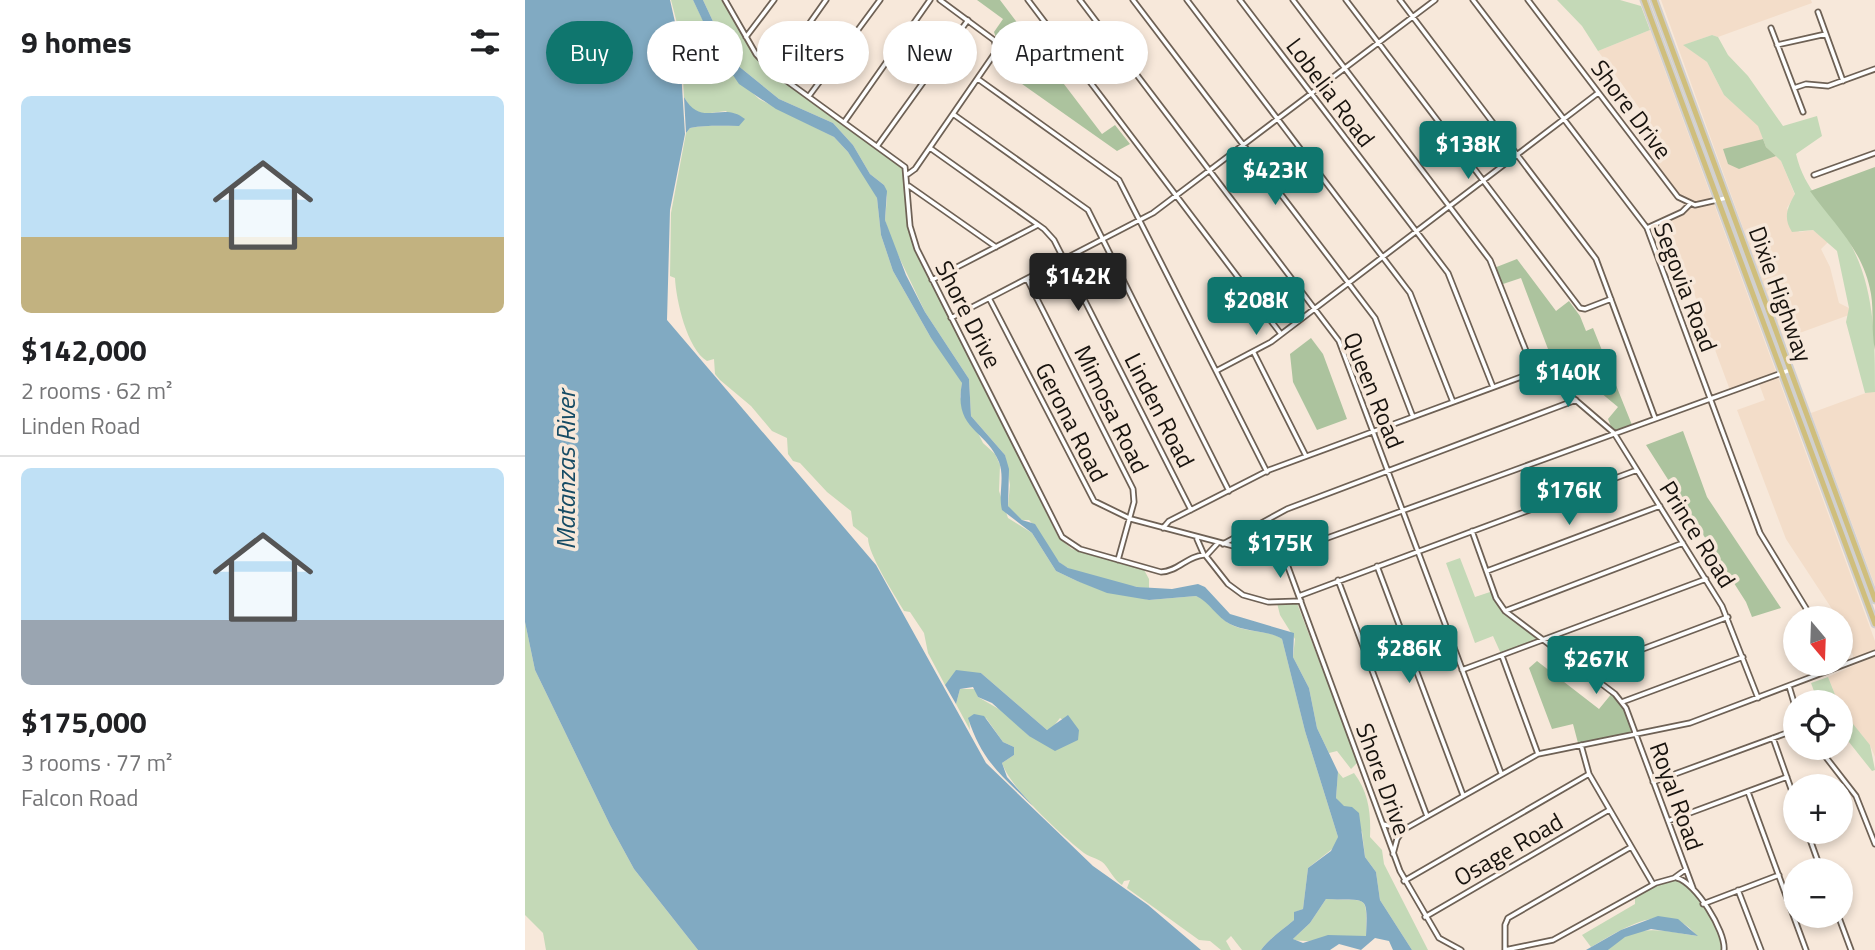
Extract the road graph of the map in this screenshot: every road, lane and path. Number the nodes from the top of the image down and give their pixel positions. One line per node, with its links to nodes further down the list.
1 (725, 0): 26 (street)
2 (775, 0): 26 (street)
3 (827, 0): 23 (street)
4 (880, 0): 40 (street)
5 (930, 0): 45 (street)
6 (940, 0): 22 (street)
7 (1028, 0): 56 (street)
8 (1080, 0): 51 (street, Queen Road)
9 (1133, 0): 47 (street)
10 (1187, 0): 43 (street)
11 (1240, 0): 39 (street, Lobelia Road)
12 (1293, 0): 30 (street, Prince Road)
13 (1346, 0): 27 (street)
14 (1399, 0): 21 (street)
15 (1434, 0): 21 (street)
16 (1473, 0): 44 (street, Segovia Road)
17 (1528, 0): 38 (street, Shore Drive)
18 (1644, 0): 33 (main road)
19 (1654, 0): 32 (main road, Dixie Highway)
20 (1818, 12): 25 (street)
21 (1413, 17): 27 (street); 50 (street)
22 (968, 20): 34 (street); 46 (street)
23 (812, 21)
24 (1771, 28): 28 (street)
25 (1826, 34): 28 (street); 35 (street)
26 (746, 37): 29 (street)
27 (1379, 43): 30 (street); 54 (street)
28 (1777, 45): 37 (street)
29 (757, 55)
30 (1345, 68): 39 (street); 60 (street, Prince Road)
31 (1875, 69): 35 (street)
32 (1680, 72): 33 (main road); 57 (main road, Dixie Highway)
33 (1672, 75): 58 (main road)
34 (978, 79): 42 (street); 61 (street)
35 (1843, 80): 37 (street)
36 (792, 84): 40 (street)
37 (1794, 88): 41 (street)
38 (1598, 93): 44 (street); 59 (street, Shore Drive)
39 (1311, 94): 43 (street); 64 (street, Lobelia Road)
40 (809, 96): 45 (street)
41 (1803, 112)
42 (953, 114): 48 (street); 65 (street)
43 (1277, 119): 47 (street); 67 (street)
44 (1563, 119): 50 (street); 63 (street, Segovia Road)
45 (845, 121): 46 (street)
46 (878, 145): 52 (street)
47 (1244, 145): 51 (street); 71 (street)
48 (929, 148): 52 (street); 62 (street, Linden Road)
49 (1875, 153): 53 (street)
50 (1517, 155): 54 (street); 75 (street)
51 (1210, 171): 56 (street); 76 (street, Queen Road)
52 (908, 174): 55 (street, Shore Drive)
53 (1814, 175)
54 (1483, 180): 60 (street); 75 (street)
55 (909, 186): 66 (street); 70 (street, Shore Drive)
56 (1176, 196): 61 (street); 78 (street)
57 (1726, 198): 58 (street); 72 (main road, Dixie Highway)
58 (1718, 201): 59 (street); 73 (main road)
59 (1690, 204): 63 (street)
60 (1449, 206): 64 (street); 80 (street, Prince Road)
61 (1141, 221): 65 (street); 82 (street)
62 (1038, 225): 66 (street); 68 (street, Linden Road)
63 (1647, 228): 85 (street, Segovia Road)
64 (1416, 231): 67 (street); 84 (street, Lobelia Road)
65 (1103, 241): 68 (street); 96 (street)
66 (996, 247): 70 (street)
67 (1382, 257): 71 (street); 87 (street)
68 (1065, 260): 69 (street); 100 (street, Linden Road)
69 (1027, 279): 74 (street); 102 (street, Mimosa Road)
70 (932, 280): 77 (street, Shore Drive)
71 (1348, 283): 76 (street); 88 (street)
72 (1759, 286): 73 (main road); 81 (main road, Dixie Highway)
73 (1751, 288): 83 (main road)
74 (989, 298): 77 (street); 102 (street, Gerona Road)
75 (1611, 299): 89 (street)
76 (1315, 308): 78 (street); 90 (street, Queen Road)
77 (951, 318): 110 (street, Shore Drive)
78 (1281, 334): 79 (street)
79 (1254, 353): 82 (street); 92 (street)
80 (1539, 370): 84 (street); 86 (street, Prince Road)
81 (1790, 370): 83 (street, Gerona Road); 97 (main road, Dixie Highway)
82 (1216, 372): 95 (street)
83 (1781, 372): 85 (street, Gerona Road); 98 (main road)
84 (1493, 387): 87 (street)
85 (1710, 398): 89 (street, Gerona Road); 118 (street, Segovia Road)
86 (1576, 400): 91 (street, Prince Road); 94 (street)
87 (1453, 402): 88 (street)
88 (1413, 417): 90 (street)
89 (1655, 418): 91 (street, Gerona Road)
90 (1374, 431): 92 (street); 94 (street, Queen Road)
91 (1613, 433): 93 (street, Prince Road); 101 (street, Gerona Road)
92 (1306, 456): 95 (street)
93 (1637, 470): 99 (street, Prince Road); 104 (street)
94 (1388, 471): 101 (street, Queen Road); 107 (street)
95 (1267, 472): 96 (street)
96 (1229, 491): 100 (street)
97 (1838, 501): 98 (main road); 116 (main road, Dixie Highway)
98 (1830, 504): 121 (main road)
99 (1660, 506): 106 (street, Prince Road); 112 (street)
100 (1191, 510): 103 (street)
101 (1403, 511): 108 (street, Queen Road); 109 (street, Gerona Road)
102 (1130, 518): 103 (street, Gerona Road); 110 (street, Mimosa Road)
103 (1163, 528): 105 (street, Gerona Road)
104 (1472, 531): 108 (street); 112 (street, Royal Road)
105 (1196, 537): 107 (street, Gerona Road); 110 (street, Shore Drive)
106 (1683, 543): 113 (street, Prince Road); 119 (street)
107 (1220, 544): 109 (street, Gerona Road); 117 (street)
108 (1418, 551): 111 (street); 127 (street, Queen Road)
109 (1284, 556): 115 (street, Shore Drive)
110 (1118, 560)
111 (1377, 566): 114 (street); 146 (street)
112 (1487, 571): 119 (street, Royal Road)
113 (1706, 579): 120 (street, Prince Road); 122 (street)
114 (1339, 580): 115 (street); 148 (street)
115 (1299, 596): 117 (street, Shore Drive)
116 (1875, 600)
117 (1301, 601): 150 (street, Shore Drive)
118 (1804, 606)
119 (1505, 611): 122 (street, Royal Road)
120 (1728, 617): 125 (street, Prince Road); 128 (street)
121 (1875, 624)
122 (1543, 640): 124 (street); 128 (street, Royal Road)
123 (1875, 653): 126 (street)
124 (1502, 656): 127 (street); 138 (street)
125 (1743, 656): 132 (street, Prince Road); 133 (street)
126 (1853, 660)
127 (1462, 670): 140 (street, Queen Road)
128 (1584, 671): 133 (street, Royal Road)
129 (1812, 676): 130 (street)
130 (1789, 686): 131 (street); 132 (street)
131 (1790, 690)
132 (1758, 698): 135 (street)
133 (1622, 702): 135 (street, Royal Road)
134 (1783, 734): 136 (street)
135 (1636, 735): 137 (street); 144 (street, Royal Road)
136 (1773, 738): 142 (street); 144 (street)
137 (1581, 745): 138 (street); 141 (street)
138 (1538, 754): 140 (street)
139 (1828, 760): 152 (street)
140 (1501, 773): 146 (street)
141 (1589, 774): 147 (street); 158 (street)
142 (1786, 774)
143 (1783, 779): 145 (street)
144 (1653, 782): 149 (street, Royal Road)
145 (1748, 792): 149 (street); 156 (street)
146 (1463, 795): 148 (street)
147 (1609, 810): 153 (street); 163 (street, Osage Road)
148 (1426, 816): 151 (street)
149 (1667, 821): 155 (street, Royal Road)
150 (1382, 823): 151 (street); 154 (street, Shore Drive)
151 (1403, 830): 154 (street)
152 (1875, 844)
153 (1631, 847): 159 (street); 166 (street)
154 (1393, 854): 158 (street, Shore Drive)
155 (1685, 870): 157 (street); 160 (street, Royal Road)
156 (1779, 875): 161 (street); 169 (street)
157 (1674, 878): 159 (street); 160 (street)
158 (1404, 881): 163 (street, Shore Drive)
159 (1653, 884): 166 (street)
160 (1693, 888): 162 (street)
161 (1738, 890): 162 (street); 168 (street)
162 (1703, 904): 167 (street)
163 (1425, 918): 165 (street, Shore Drive)
164 (1843, 928): 170 (street)
165 (1461, 950)
166 (1505, 950)
167 (1724, 950)
168 (1761, 950)
169 (1806, 950)
170 (1851, 950)

